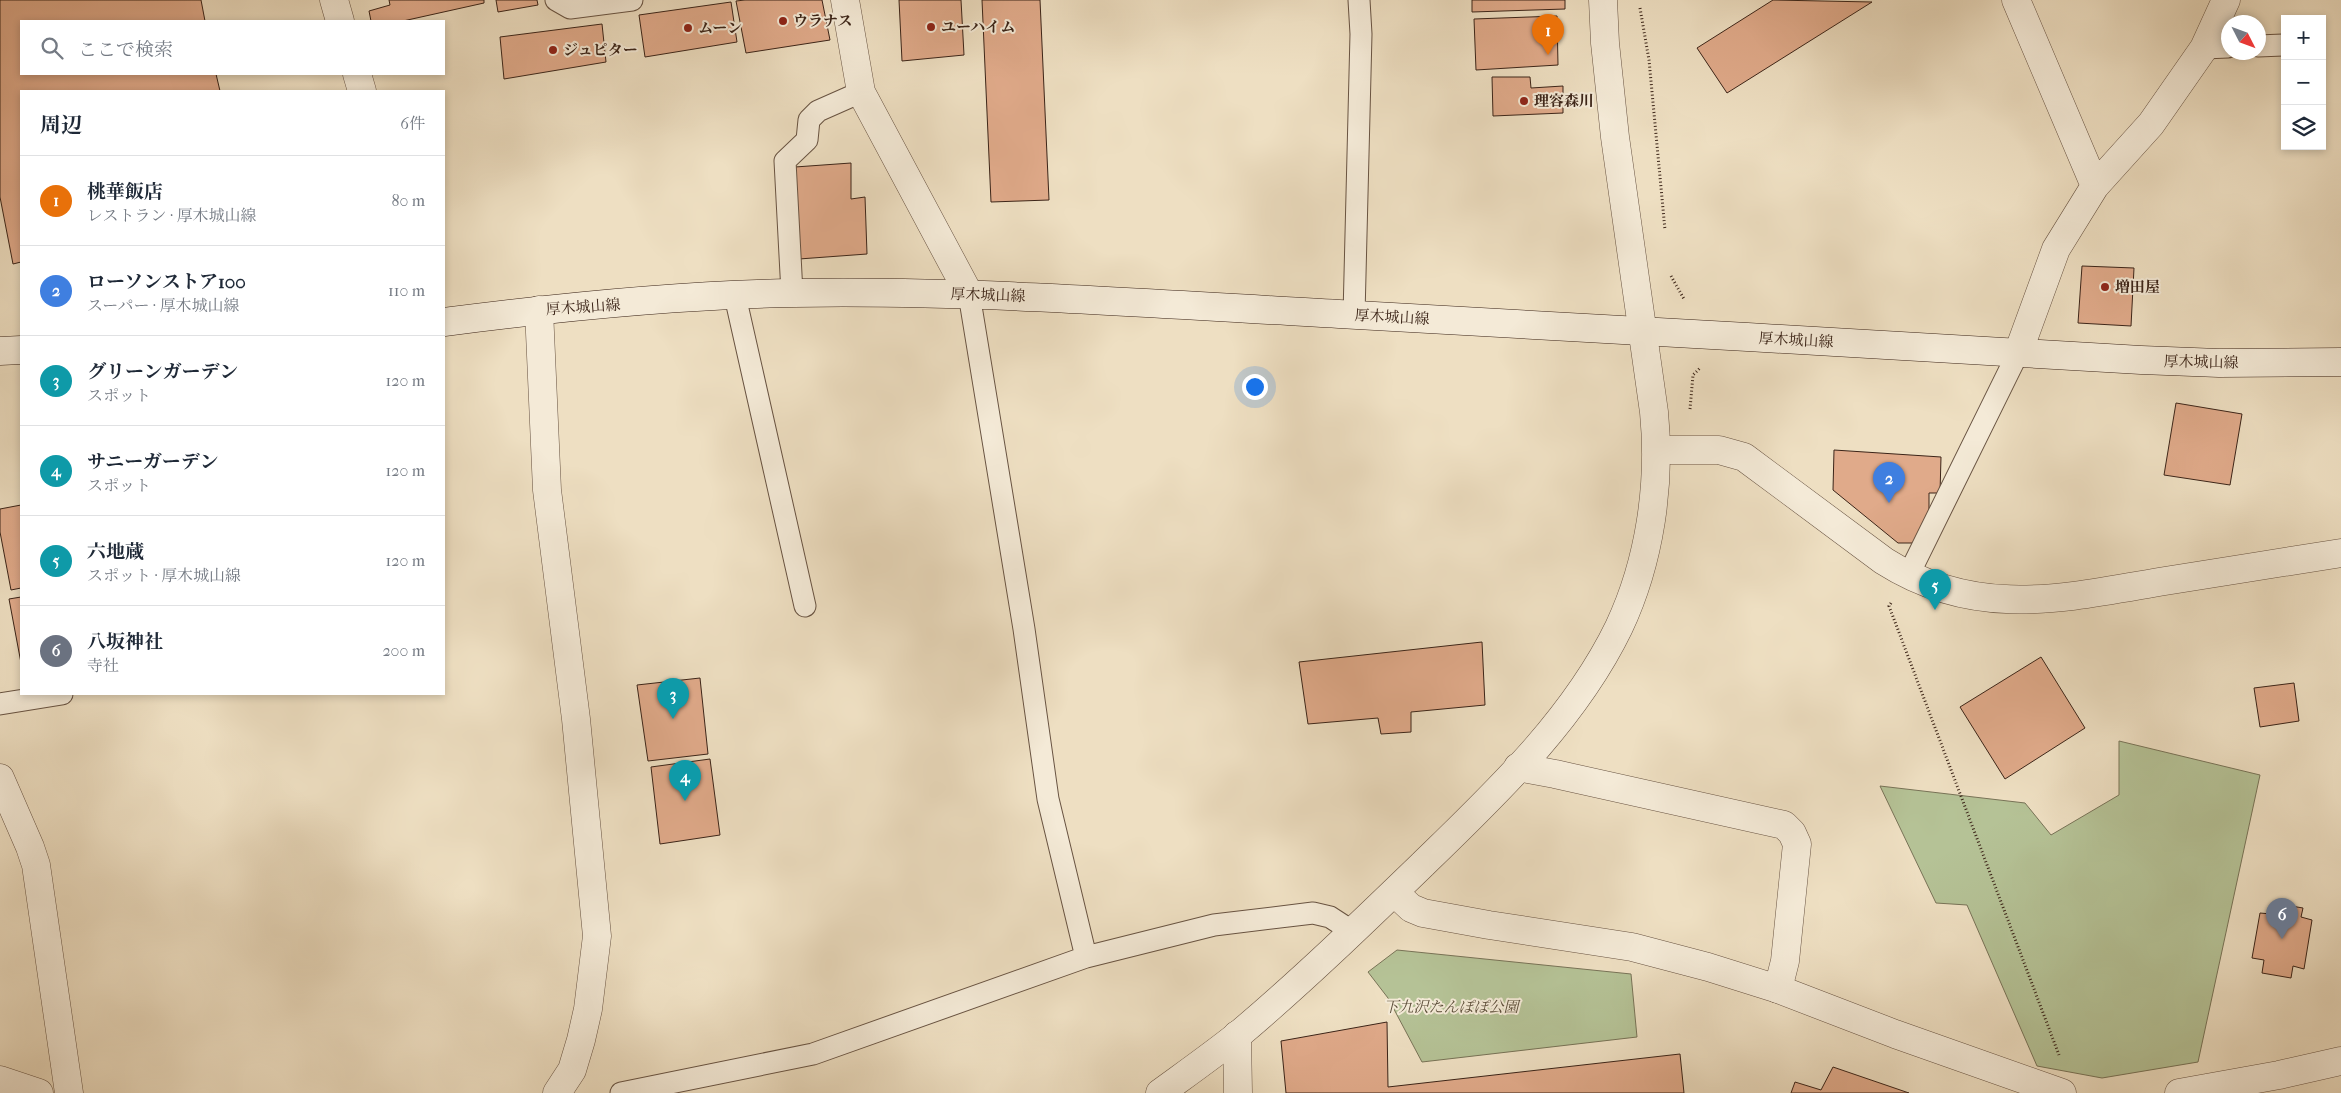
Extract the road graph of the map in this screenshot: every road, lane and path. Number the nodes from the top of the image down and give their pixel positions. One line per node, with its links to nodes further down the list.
1 (334, 0): 10 (street)
2 (556, 0): 3 (lane)
3 (632, 0)
4 (845, 0): 16 (street)
5 (1359, 0): 25 (lane)
6 (1603, 0): 27 (street)
7 (1638, 0): 18 (path)
8 (2016, 0): 17 (street)
9 (2226, 0): 13 (street)
10 (340, 20)
11 (2281, 44): 12 (lane)
12 (2266, 45)
13 (2216, 48): 17 (street)
14 (356, 75): 15 (street)
15 (362, 90)
16 (861, 92): 21 (lane); 22 (street)
17 (2095, 186): 30 (street)
18 (1666, 232)
19 (1668, 270): 20 (path)
20 (1676, 287)
21 (792, 293): 22 (street, 厚木城山線); 23 (street, 厚木城山線)
22 (969, 294): 25 (street, 厚木城山線); 44 (lane)
23 (735, 296): 24 (street, 厚木城山線); 37 (lane)
24 (539, 310): 26 (street, 厚木城山線); 52 (street)
25 (1354, 315): 27 (street, 厚木城山線)
26 (445, 322)
27 (1642, 330): 30 (street, 厚木城山線); 34 (street)
28 (0, 350): 29 (street)
29 (20, 350)
30 (2018, 353): 31 (street, 厚木城山線); 36 (lane)
31 (2341, 362)
32 (1693, 376): 33 (path)
33 (1690, 413)
34 (1658, 450): 36 (street); 40 (street)
35 (2341, 553): 36 (street)
36 (1908, 576): 47 (path)
37 (804, 606)
38 (56, 695): 39 (lane)
39 (0, 704)
40 (1518, 767): 42 (street); 45 (street)
41 (0, 778): 51 (street)
42 (1394, 892): 43 (street); 45 (street)
43 (1353, 932): 44 (lane); 46 (street)
44 (1086, 957): 53 (lane)
45 (1778, 989): 56 (street)
46 (1237, 1036): 54 (street); 55 (street)
47 (2060, 1056)
48 (2341, 1061): 57 (street)
49 (0, 1080): 50 (street)
50 (39, 1093)
51 (69, 1093)
52 (558, 1093)
53 (621, 1093)
54 (1160, 1093)
55 (1238, 1093)
56 (2062, 1093)
57 (2180, 1093)

